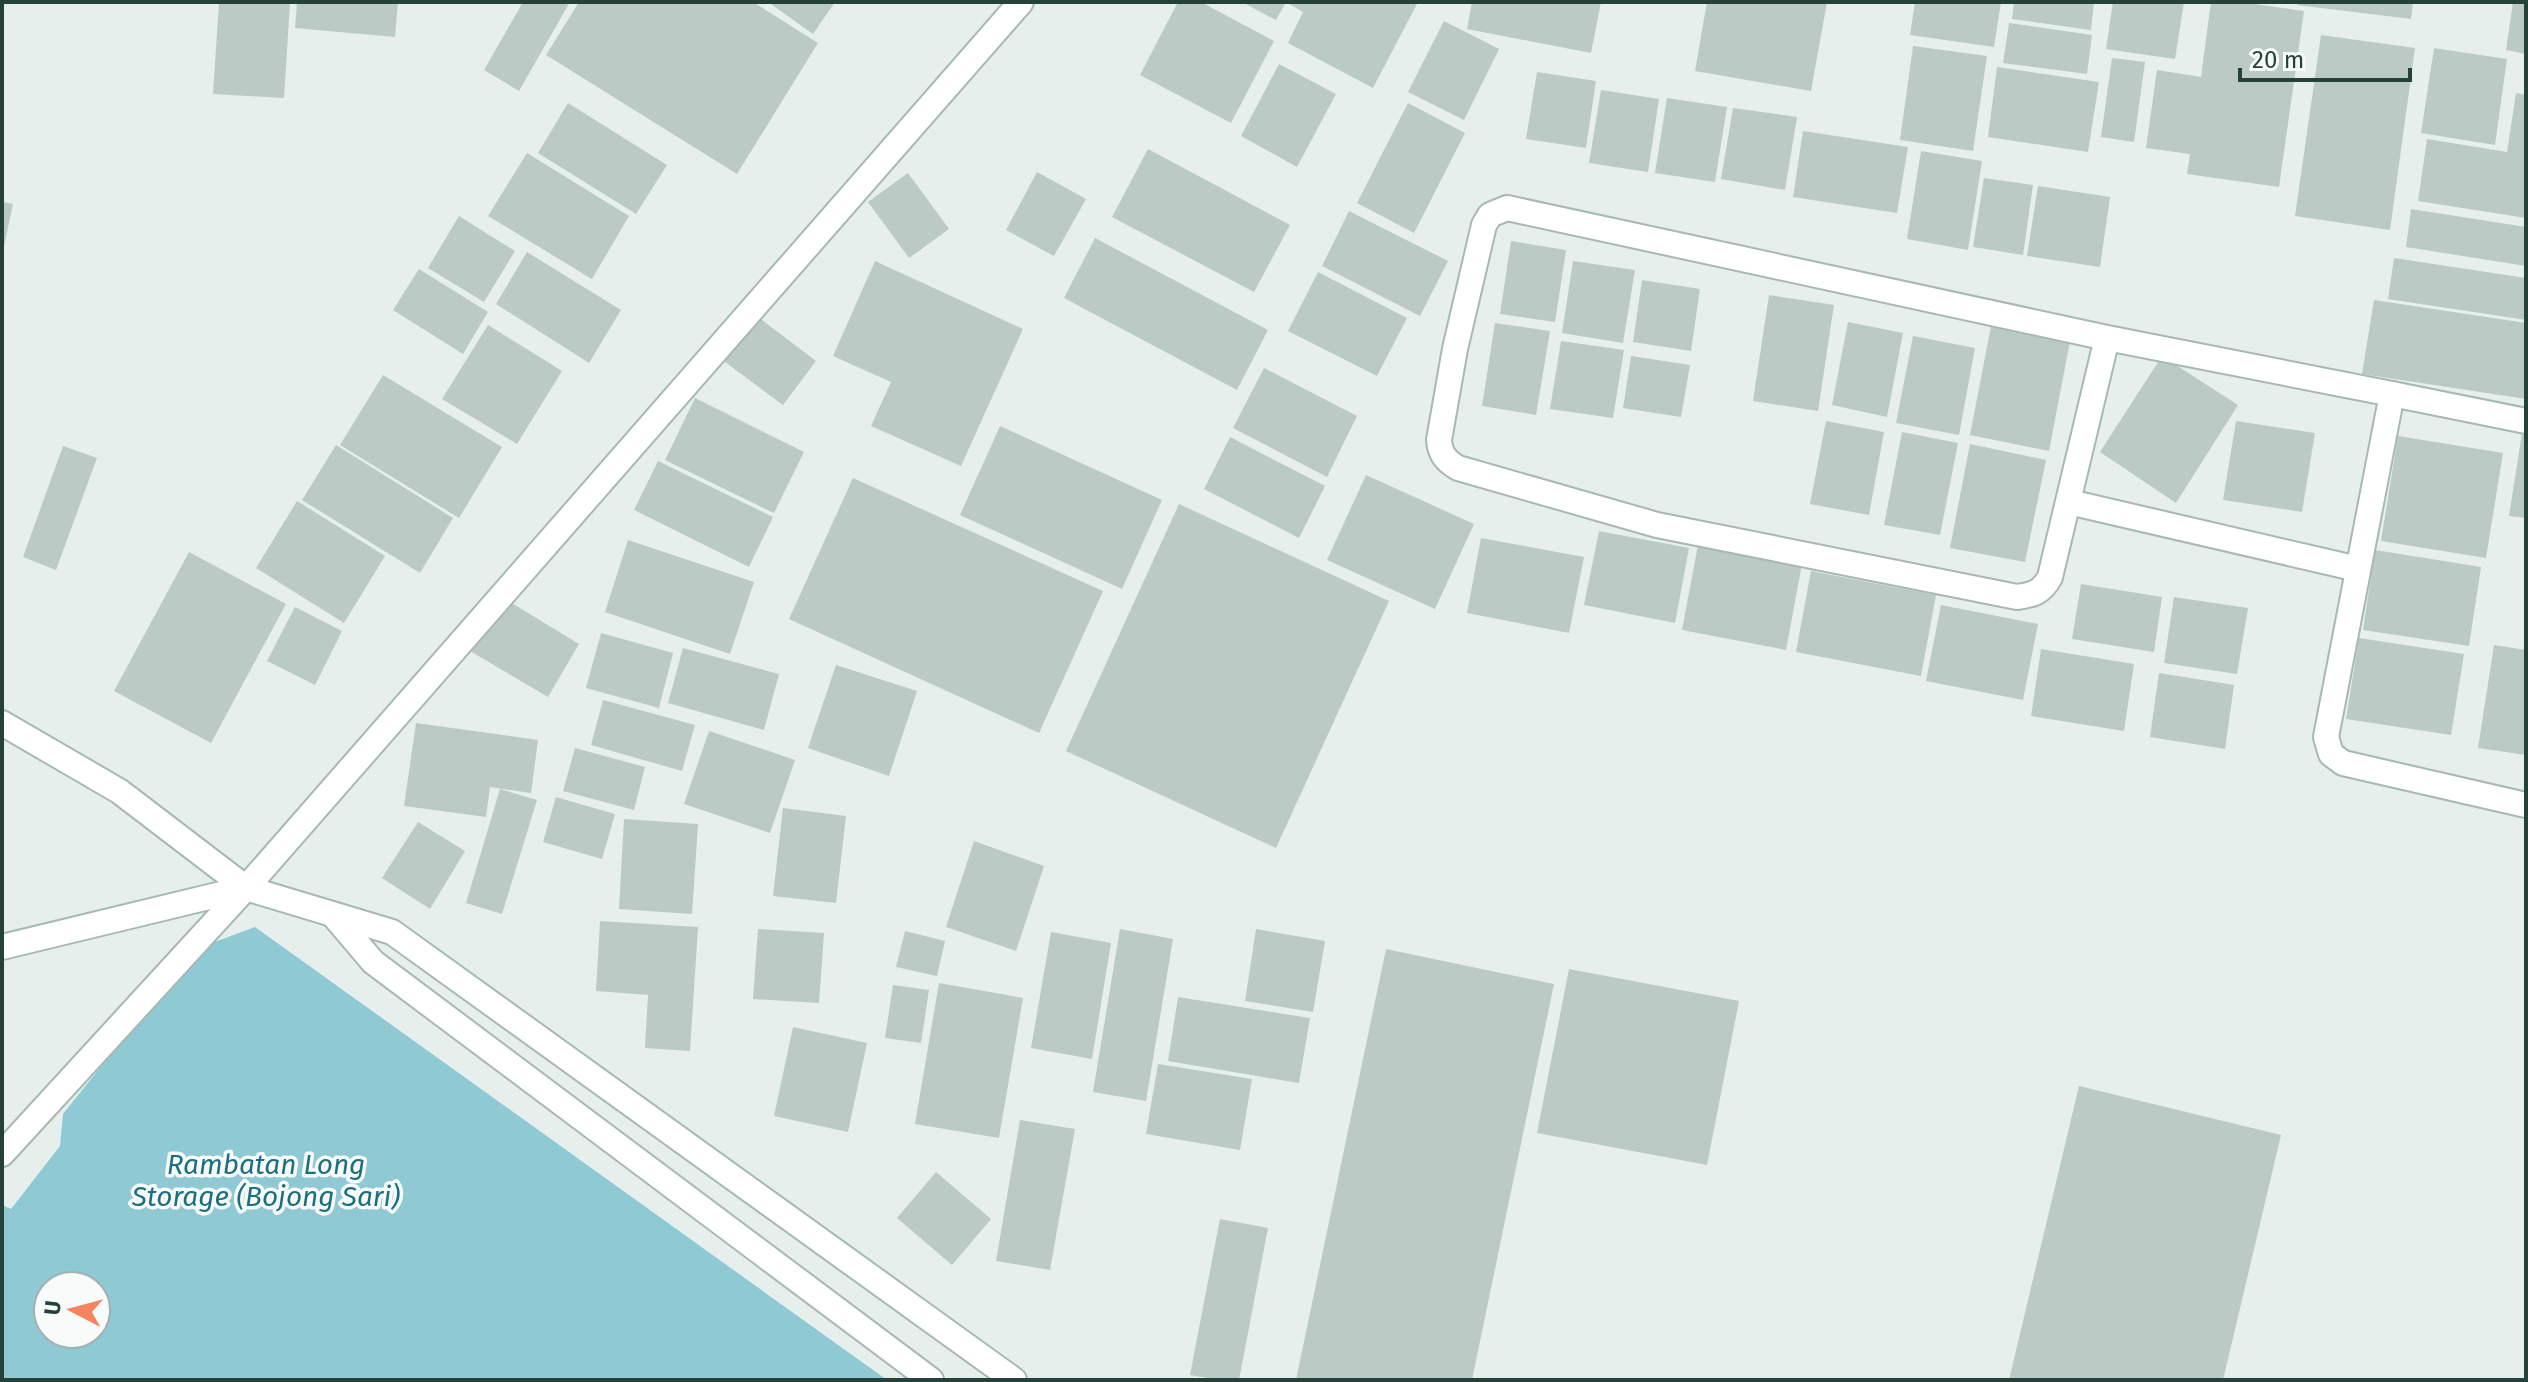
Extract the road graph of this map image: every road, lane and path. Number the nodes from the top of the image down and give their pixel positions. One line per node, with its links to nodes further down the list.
1 (1021, 2): 9 (street)
2 (2107, 338): 3 (street); 5 (street); 5 (street)
3 (2392, 394): 4 (street); 6 (street)
4 (2526, 421)
5 (2069, 502): 6 (street)
6 (2358, 569): 8 (street)
7 (2, 723): 9 (street)
8 (2526, 805)
9 (246, 888): 10 (street); 11 (street); 12 (street)
10 (334, 916): 13 (street); 14 (street)
11 (2, 947)
12 (2, 1154)
13 (931, 1380)
14 (1014, 1380)

